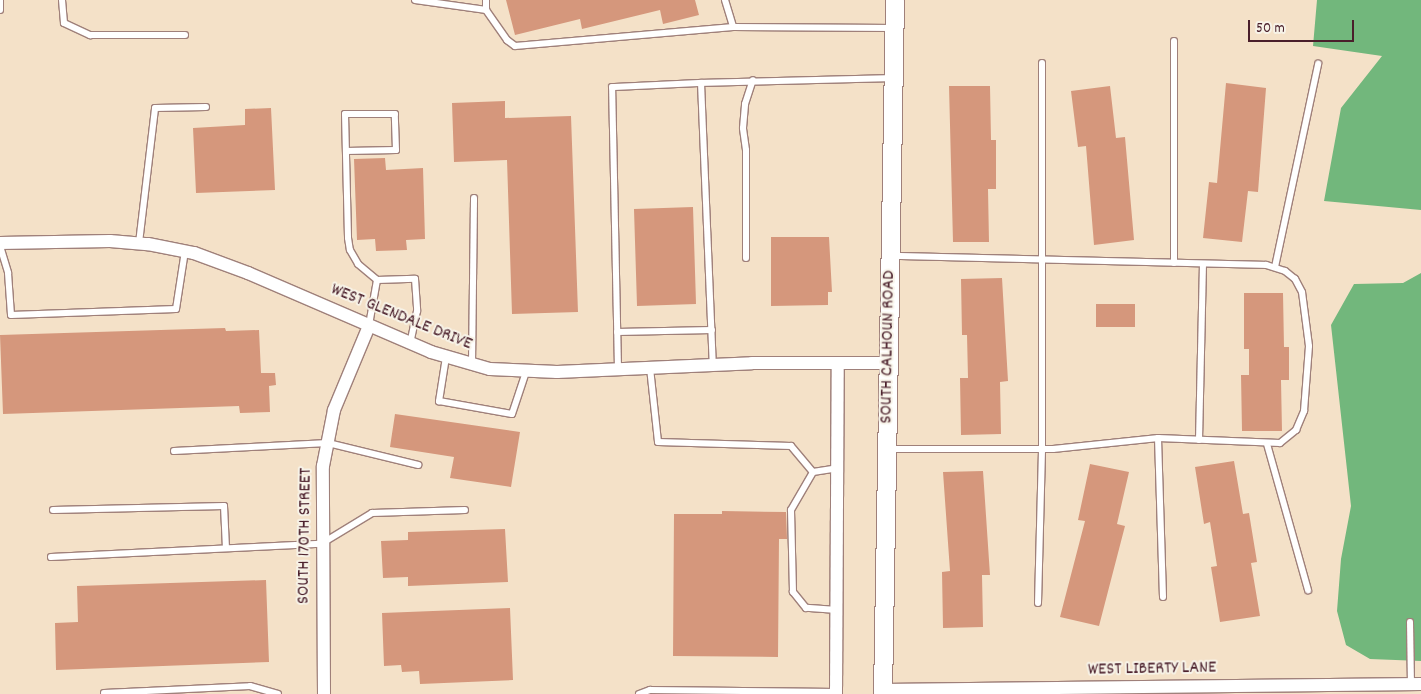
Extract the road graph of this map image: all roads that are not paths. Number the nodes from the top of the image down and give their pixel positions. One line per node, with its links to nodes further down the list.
1 (0, 0): 8 (lane)
2 (62, 0): 12 (lane)
3 (415, 0): 7 (lane)
4 (486, 0): 9 (lane)
5 (725, 0): 10 (lane)
6 (895, 0): 11 (street, SOUTH CALHOUN ROAD)
7 (453, 3): 9 (lane)
8 (0, 10)
9 (486, 10): 10 (lane)
10 (732, 27): 11 (lane)
11 (895, 28): 16 (street, SOUTH CALHOUN ROAD)
12 (185, 35)
13 (1174, 41): 28 (lane)
14 (1042, 63): 27 (lane)
15 (1318, 64): 30 (lane)
16 (894, 78): 17 (lane); 25 (street, SOUTH CALHOUN ROAD)
17 (753, 80): 18 (lane); 26 (lane)
18 (701, 83): 33 (lane); 34 (lane)
19 (206, 107): 22 (lane)
20 (346, 151): 20 (lane); 31 (lane)
21 (474, 198): 39 (lane)
22 (139, 243): 23 (street, WEST GLENDALE DRIVE); 24 (street, WEST GLENDALE DRIVE)
23 (0, 245): 24 (lane)
24 (185, 251): 32 (street, WEST GLENDALE DRIVE)
25 (890, 256): 27 (lane); 37 (street, SOUTH CALHOUN ROAD)
26 (746, 258)
27 (1040, 258): 28 (lane); 49 (lane)
28 (1174, 263): 29 (lane)
29 (1203, 265): 30 (lane); 45 (lane)
30 (1275, 267): 47 (lane)
31 (377, 280): 32 (lane); 35 (lane)
32 (369, 326): 35 (street, WEST GLENDALE DRIVE); 46 (street, SOUTH 170TH STREET)
33 (712, 330): 34 (lane); 40 (lane)
34 (617, 332): 42 (lane)
35 (410, 343): 36 (street, WEST GLENDALE DRIVE)
36 (446, 357): 39 (street, WEST GLENDALE DRIVE); 43 (lane)
37 (889, 363): 38 (street, WEST GLENDALE DRIVE); 48 (street, SOUTH CALHOUN ROAD)
38 (838, 364): 40 (street, WEST GLENDALE DRIVE); 52 (street)
39 (472, 365): 43 (street, WEST GLENDALE DRIVE)
40 (713, 365): 41 (street, WEST GLENDALE DRIVE)
41 (650, 368): 42 (street, WEST GLENDALE DRIVE); 53 (lane)
42 (618, 369): 43 (street, WEST GLENDALE DRIVE)
43 (526, 372)
44 (1158, 438): 45 (lane); 49 (lane); 60 (lane)
45 (1199, 440): 47 (lane)
46 (328, 443): 50 (lane); 51 (lane); 56 (street, SOUTH 170TH STREET)
47 (1267, 444): 59 (lane)
48 (887, 449): 49 (lane); 68 (street, SOUTH CALHOUN ROAD)
49 (1042, 449): 61 (lane)
50 (174, 451)
51 (418, 465)
52 (839, 468): 53 (lane); 62 (street)
53 (813, 472): 62 (lane)
54 (53, 510): 57 (lane)
55 (465, 510): 56 (lane)
56 (321, 544): 57 (lane); 73 (street, SOUTH 170TH STREET)
57 (226, 548): 58 (lane)
58 (51, 557)
59 (1308, 590)
60 (1163, 597)
61 (1038, 603)
62 (837, 610): 71 (street)
63 (1410, 622): 64 (lane)
64 (1416, 684): 65 (street, WEST LIBERTY LANE)
65 (1316, 689): 66 (street, WEST LIBERTY LANE)
66 (1276, 690): 67 (street, WEST LIBERTY LANE)
67 (1132, 691): 69 (street, WEST LIBERTY LANE)
68 (883, 692): 69 (street, WEST LIBERTY LANE)
69 (997, 692)
70 (104, 693): 72 (lane)
71 (836, 693): 74 (lane)
72 (278, 694)
73 (324, 694)
74 (639, 694)

